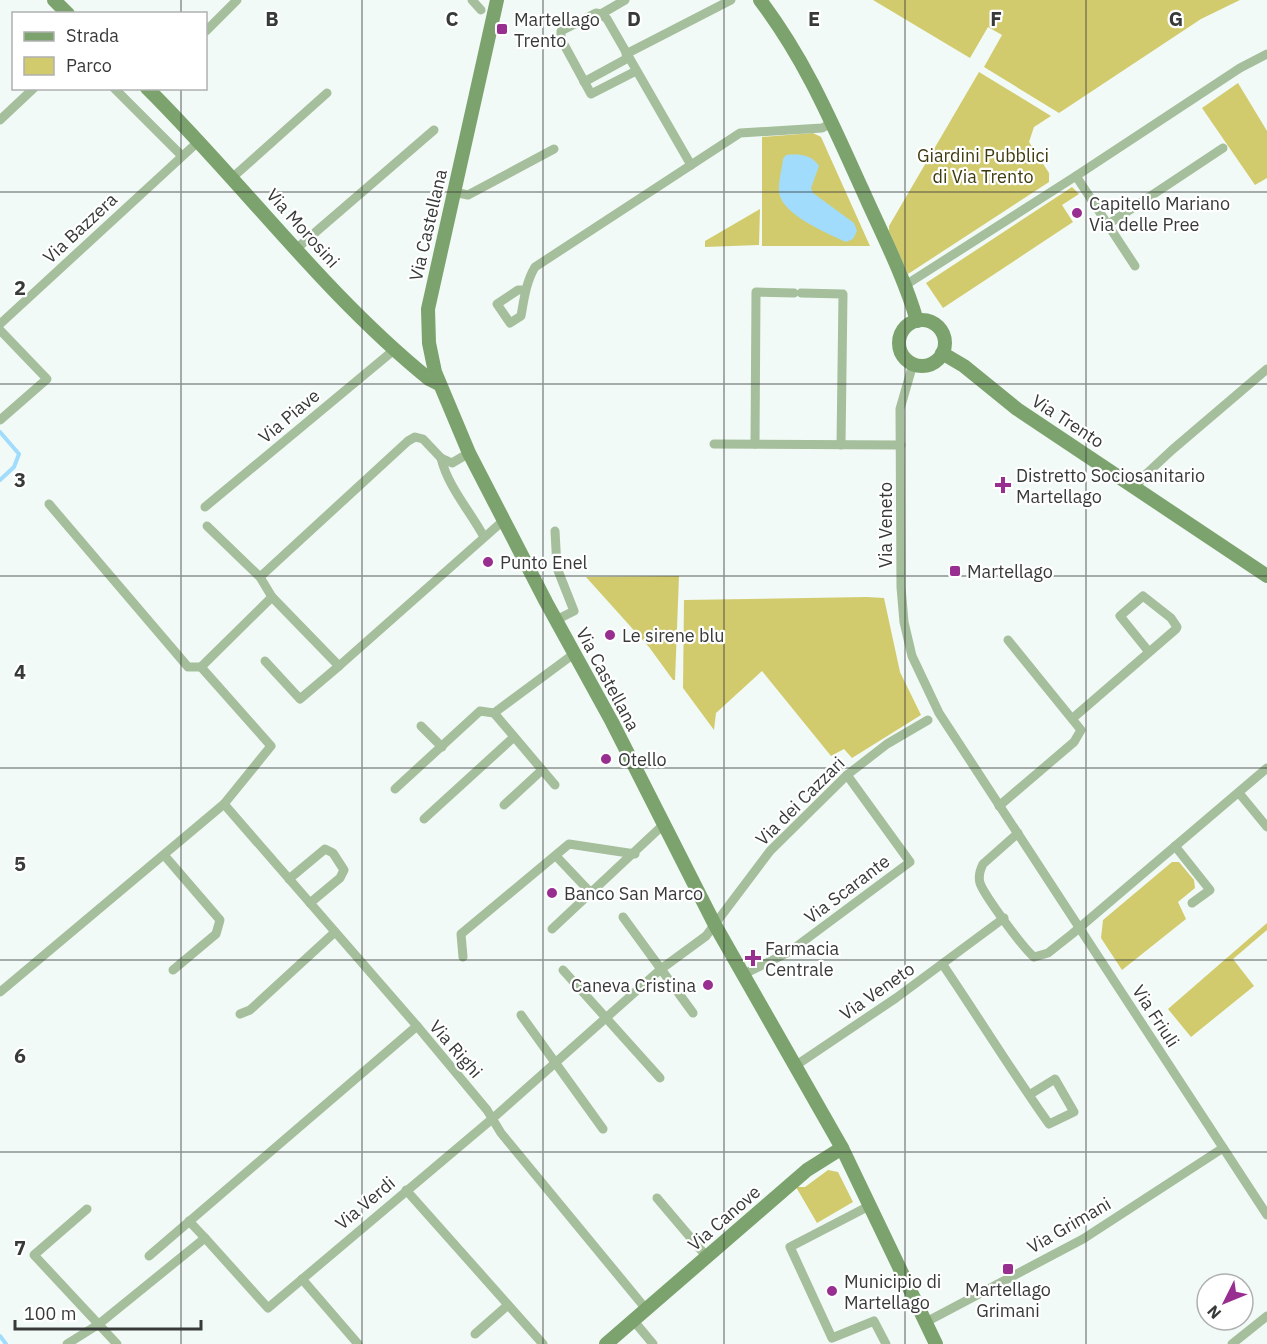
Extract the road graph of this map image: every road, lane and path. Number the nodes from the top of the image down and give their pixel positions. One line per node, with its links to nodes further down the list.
1 (54, 0): 9 (street)
2 (237, 0): 11 (street)
3 (472, 0): 8 (street)
4 (497, 0): 30 (street, Via Castellana)
5 (625, 0): 10 (street)
6 (731, 0): 13 (street)
7 (760, 0): 21 (street)
8 (481, 10)
9 (66, 12)
10 (601, 14): 13 (street); 15 (street)
11 (207, 30)
12 (1267, 54): 28 (street)
13 (627, 56): 14 (street); 15 (street)
14 (636, 71): 15 (street); 27 (street)
15 (584, 82)
16 (32, 90): 20 (street)
17 (116, 90): 26 (street)
18 (149, 90): 23 (street, Via Morosini)
19 (327, 93): 29 (street)
20 (0, 120)
21 (832, 123): 27 (street); 34 (street)
22 (434, 130): 32 (street)
23 (200, 140): 26 (street, Via Bazzera); 29 (street, Via Morosini)
24 (1223, 148): 31 (street)
25 (554, 149): 30 (street)
26 (182, 156): 37 (street, Via Bazzera)
27 (690, 165): 35 (street)
28 (1076, 176): 31 (street); 34 (street)
29 (233, 177): 32 (street, Via Morosini)
30 (454, 192): 43 (street, Via Castellana)
31 (1107, 225): 33 (street)
32 (296, 249): 39 (street, Via Morosini)
33 (1136, 266)
34 (904, 286): 36 (street)
35 (526, 290)
36 (917, 321): 40 (street); 41 (street)
37 (0, 324)
38 (0, 330): 44 (street)
39 (394, 350): 43 (street, Via Morosini); 53 (street, Via Piave)
40 (942, 353): 41 (street); 51 (street, Via Trento)
41 (913, 364): 48 (street, Via Veneto)
42 (1267, 369): 51 (street)
43 (439, 384): 49 (street, Via Castellana)
44 (0, 420)
45 (714, 444): 46 (street)
46 (755, 444): 47 (street); 47 (street)
47 (841, 445): 48 (street)
48 (901, 445): 82 (street, Via Veneto)
49 (470, 453): 50 (street); 54 (street, Via Castellana)
50 (441, 458): 57 (street); 59 (street)
51 (1136, 487): 58 (street, Via Trento)
52 (49, 504): 67 (street)
53 (205, 507)
54 (504, 520): 57 (street); 61 (street, Via Castellana)
55 (207, 526): 59 (street)
56 (555, 531): 61 (street)
57 (484, 537): 66 (street)
58 (1267, 576)
59 (260, 577): 60 (street)
60 (272, 597): 66 (street); 67 (street)
61 (556, 620): 63 (street, Via Castellana)
62 (1008, 640): 69 (street)
63 (575, 652): 68 (street); 84 (street, Via Castellana)
64 (1149, 652): 64 (street); 69 (street)
65 (265, 661): 66 (street)
66 (339, 666)
67 (201, 667): 80 (street)
68 (494, 713): 72 (street); 73 (street)
69 (1073, 718): 82 (street)
70 (928, 720): 76 (street, Via dei Cazzari)
71 (421, 726): 73 (street)
72 (514, 736): 75 (street); 83 (street)
73 (442, 747): 78 (street)
74 (1267, 768): 79 (street)
75 (542, 770): 77 (street); 81 (street)
76 (846, 775): 97 (street, Via dei Cazzari); 106 (street, Via Scarante)
77 (555, 785)
78 (395, 789)
79 (1239, 793): 85 (street); 87 (street)
80 (224, 804): 89 (street); 91 (street)
81 (504, 805)
82 (999, 806): 86 (street)
83 (424, 819)
84 (662, 826): 88 (street); 97 (street, Via Castellana)
85 (1267, 827)
86 (1017, 833): 96 (street); 98 (street, Via Friuli)
87 (1176, 846): 94 (street); 98 (street)
88 (635, 854): 90 (street); 92 (street)
89 (164, 855): 104 (street); 107 (street)
90 (556, 856): 92 (street); 101 (street)
91 (289, 879): 93 (street); 93 (street)
92 (591, 893): 99 (street)
93 (310, 903): 100 (street)
94 (1192, 903)
95 (623, 917): 103 (street)
96 (1004, 918): 98 (street); 102 (street, Via Veneto)
97 (714, 926): 103 (street, Via Verdi); 106 (street, Via Castellana)
98 (1079, 928): 120 (street, Via Friuli)
99 (552, 929)
100 (335, 932): 109 (street); 112 (street)
101 (463, 957)
102 (943, 965): 114 (street, Via Veneto); 116 (street)
103 (661, 969): 108 (street); 111 (street, Via Verdi)
104 (173, 970)
105 (563, 970): 111 (street)
106 (742, 975): 114 (street, Via Castellana)
107 (0, 992)
108 (693, 1013)
109 (240, 1014)
110 (521, 1015): 113 (street)
111 (606, 1018): 113 (street, Via Verdi); 115 (street)
112 (417, 1026): 117 (street, Via Righi); 126 (street, Via Righi)
113 (555, 1063): 117 (street, Via Verdi); 118 (street)
114 (795, 1066): 119 (street, Via Castellana)
115 (660, 1078)
116 (1029, 1095): 116 (street)
117 (492, 1119): 121 (street, Via Verdi); 132 (street, Via Righi)
118 (603, 1129)
119 (842, 1148): 123 (street, Via Castellana); 129 (street, Via Canove)
120 (1223, 1148): 125 (street, Via Friuli); 135 (street, Via Grimani)
121 (406, 1190): 130 (street, Via Verdi); 131 (street)
122 (657, 1198): 129 (street)
123 (871, 1205): 135 (street, Via Castellana); 144 (street)
124 (87, 1209): 136 (street)
125 (1267, 1215)
126 (189, 1221): 127 (street, Via Verdi); 128 (street, Via Righi)
127 (205, 1238): 130 (street, Via Verdi); 136 (street)
128 (149, 1256)
129 (707, 1257): 132 (street, Via Canove)
130 (302, 1279): 140 (street)
131 (508, 1305): 137 (street); 141 (street)
132 (646, 1309): 134 (street, Via Canove)
133 (1267, 1316): 146 (street)
134 (633, 1320): 142 (street, Via Canove); 143 (street)
135 (926, 1322): 145 (street, Via Castellana)
136 (99, 1324): 138 (street); 139 (street)
137 (475, 1334)
138 (67, 1344)
139 (117, 1344)
140 (358, 1344)
141 (543, 1344)
142 (606, 1344)
143 (654, 1344)
144 (886, 1344)
145 (936, 1344)
146 (1232, 1344)

